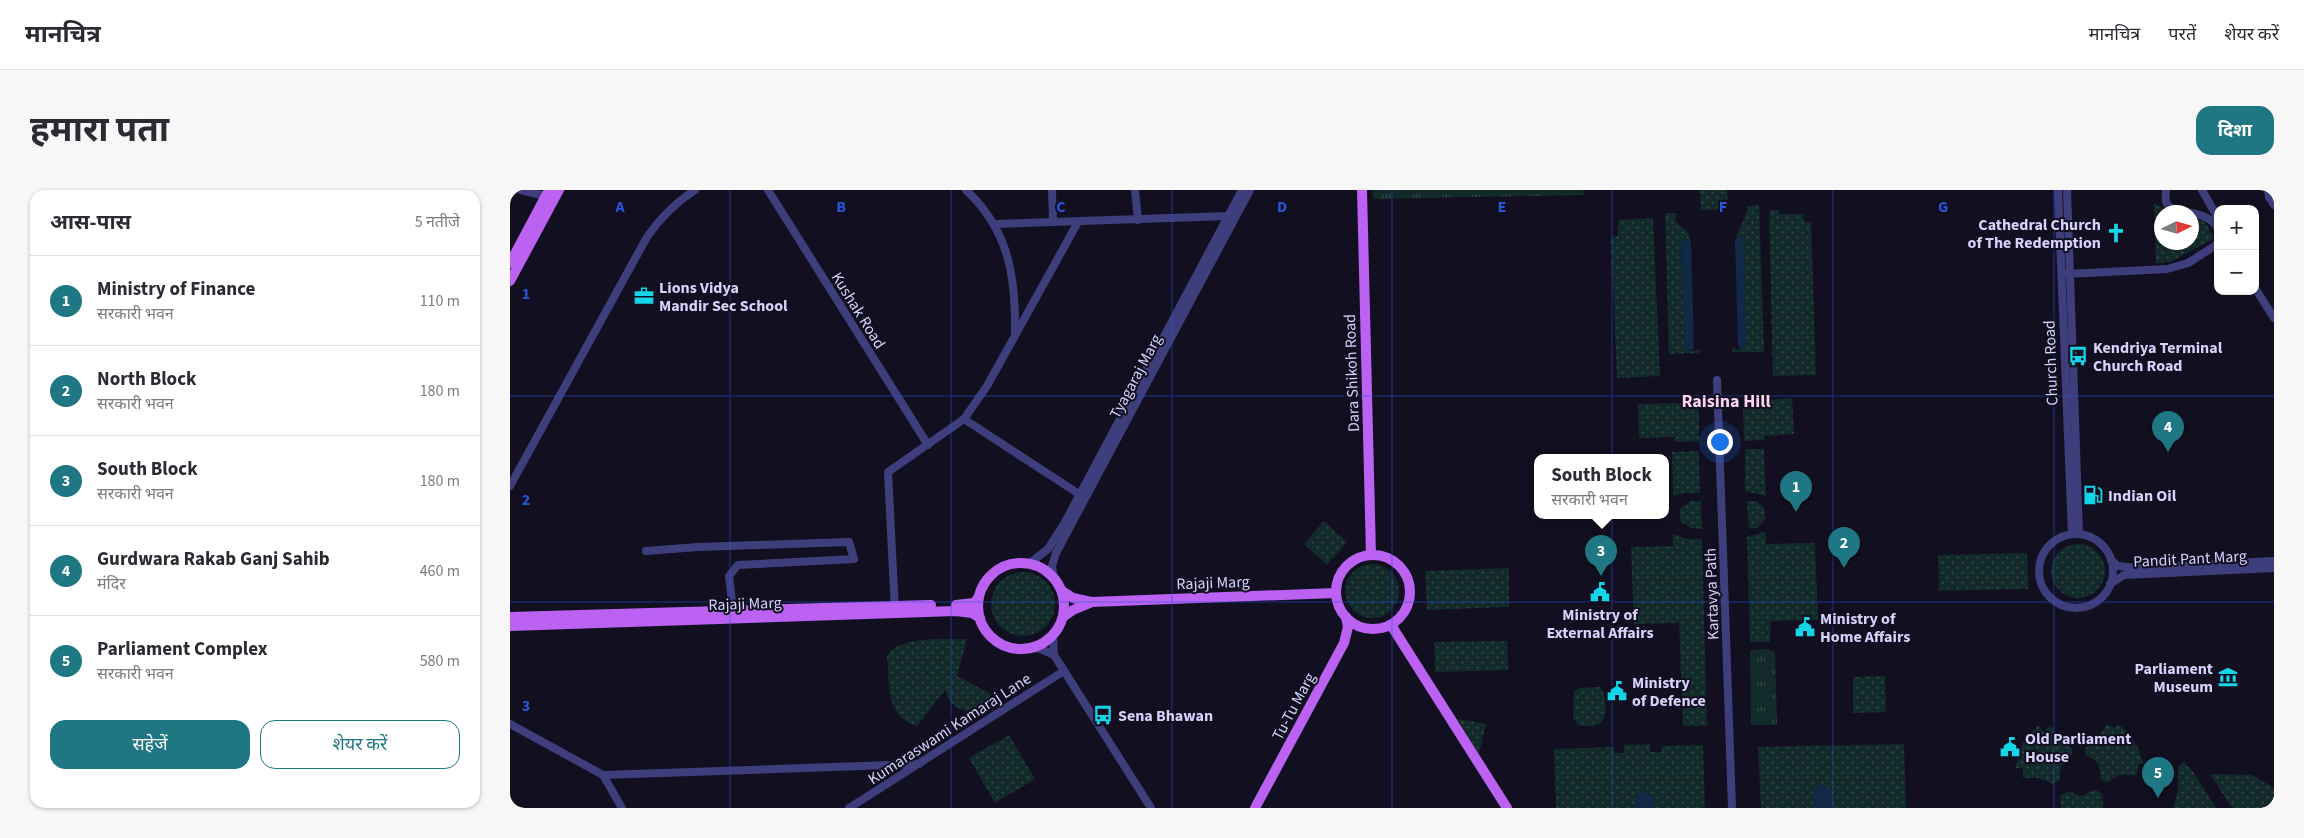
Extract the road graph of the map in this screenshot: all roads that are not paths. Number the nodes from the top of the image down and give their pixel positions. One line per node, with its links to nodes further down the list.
1 (521, 190): 16 (street)
2 (559, 190): 29 (main road)
3 (695, 190): 37 (street)
4 (768, 190): 36 (street, Kushak Road)
5 (966, 190): 24 (street)
6 (1052, 190): 21 (street)
7 (1136, 190): 20 (street)
8 (1242, 190): 19 (street, Tyagaraj Marg)
9 (1250, 190): 46 (street, Tyagaraj Marg)
10 (1362, 190): 41 (main road, Dara Shikoh Road)
11 (2058, 190): 28 (street, Church Road)
12 (2066, 190): 27 (street, Church Road)
13 (2166, 190): 23 (street)
14 (2202, 190): 18 (street)
15 (2268, 190): 17 (street)
16 (547, 193): 26 (main road)
17 (2274, 205)
18 (2214, 211)
19 (1228, 216): 20 (street); 38 (street, Tyagaraj Marg)
20 (1138, 220): 22 (street)
21 (1053, 222): 22 (street); 24 (street)
22 (1078, 222): 32 (street)
23 (2214, 223)
24 (994, 224): 32 (street)
25 (2214, 247): 27 (street)
26 (510, 263)
27 (2070, 274): 28 (street); 33 (street, Church Road)
28 (2061, 275): 33 (street, Church Road)
29 (510, 281)
30 (2259, 294): 31 (street)
31 (2274, 318)
32 (1015, 338): 35 (street)
33 (2067, 365): 39 (street, Church Road)
34 (1717, 380): 74 (street, Kartavya Path)
35 (964, 419): 36 (street); 38 (street)
36 (928, 445): 52 (street)
37 (510, 486)
38 (1079, 494): 44 (street, Tyagaraj Marg)
39 (2075, 534): 42 (street); 47 (street)
40 (646, 551): 53 (street)
41 (1371, 555): 49 (main road); 58 (main road)
42 (2111, 560): 43 (street, Pandit Pant Marg); 47 (street)
43 (2274, 561)
44 (1030, 564): 46 (main road); 50 (main road)
45 (2274, 568): 47 (street, Pandit Pant Marg)
46 (1054, 578): 48 (main road)
47 (2110, 584)
48 (1062, 591): 51 (main road, Rajaji Marg); 55 (main road)
49 (1336, 593): 51 (main road, Rajaji Marg); 56 (main road)
50 (979, 597): 52 (main road, Rajaji Marg); 57 (main road)
51 (1091, 602): 55 (main road, Rajaji Marg)
52 (895, 609): 53 (main road, Rajaji Marg); 57 (main road, Rajaji Marg); 59 (main road, Rajaji Marg)
53 (732, 610): 54 (main road, Rajaji Marg)
54 (510, 617)
55 (1063, 617): 61 (main road)
56 (1346, 617): 60 (main road); 71 (main road, Tu-Tu Marg)
57 (980, 618): 62 (main road)
58 (1391, 625): 60 (main road); 73 (main road)
59 (510, 626)
60 (1368, 629): 72 (main road, Tu-Tu Marg)
61 (1053, 635): 62 (main road); 63 (street)
62 (1032, 648): 63 (street)
63 (1054, 655): 64 (street)
64 (1064, 671): 66 (street, Kumaraswami Kamaraj Lane); 70 (street)
65 (510, 724): 67 (street)
66 (919, 764): 67 (street); 69 (street, Kumaraswami Kamaraj Lane)
67 (603, 775): 68 (street)
68 (622, 808)
69 (849, 808)
70 (1151, 808)
71 (1255, 808)
72 (1259, 808)
73 (1507, 808)
74 (1732, 808)

